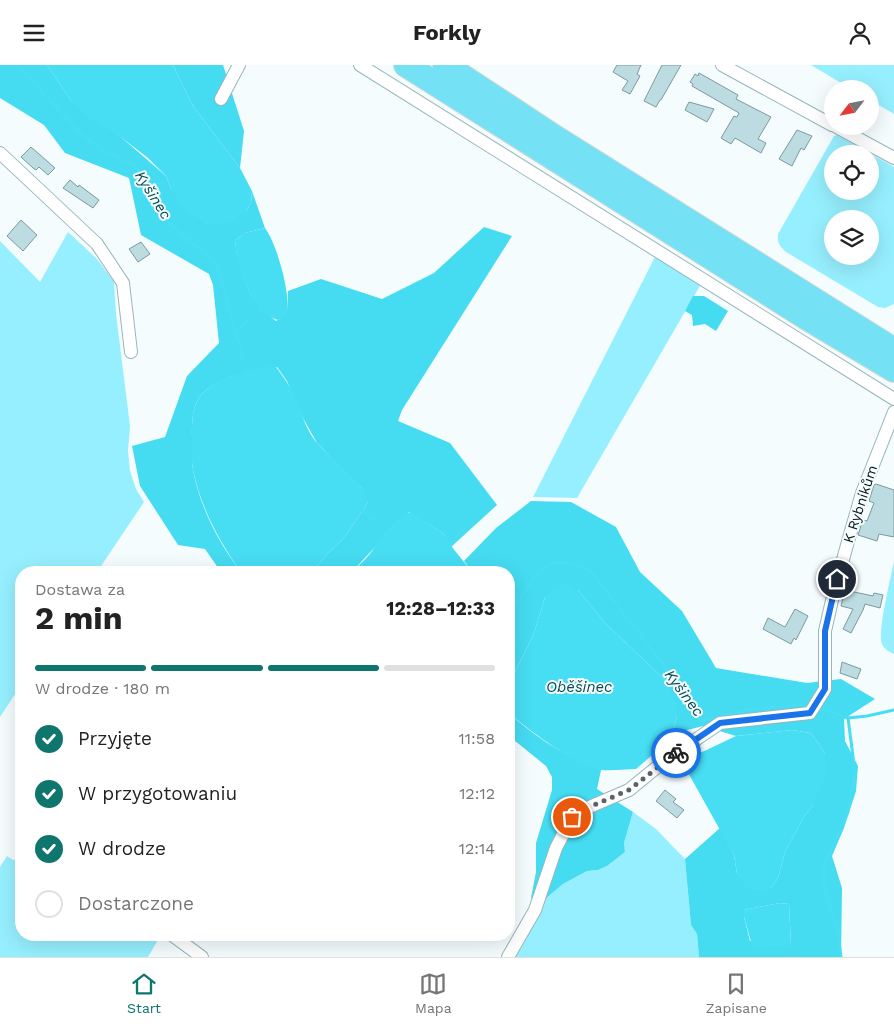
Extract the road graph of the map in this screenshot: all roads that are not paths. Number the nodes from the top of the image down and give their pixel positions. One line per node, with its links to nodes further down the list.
1 (239, 65): 6 (street)
2 (360, 65): 14 (street)
3 (406, 65): 13 (highway)
4 (445, 65): 11 (highway)
5 (722, 65): 7 (street)
6 (220, 99)
7 (824, 120)
8 (852, 135): 10 (street)
9 (0, 153): 12 (street)
10 (894, 158)
11 (894, 350)
12 (130, 352)
13 (894, 370)
14 (894, 399)
15 (894, 412): 18 (street, K Rybníkům)
16 (180, 941): 17 (street)
17 (202, 957)
18 (508, 957)

